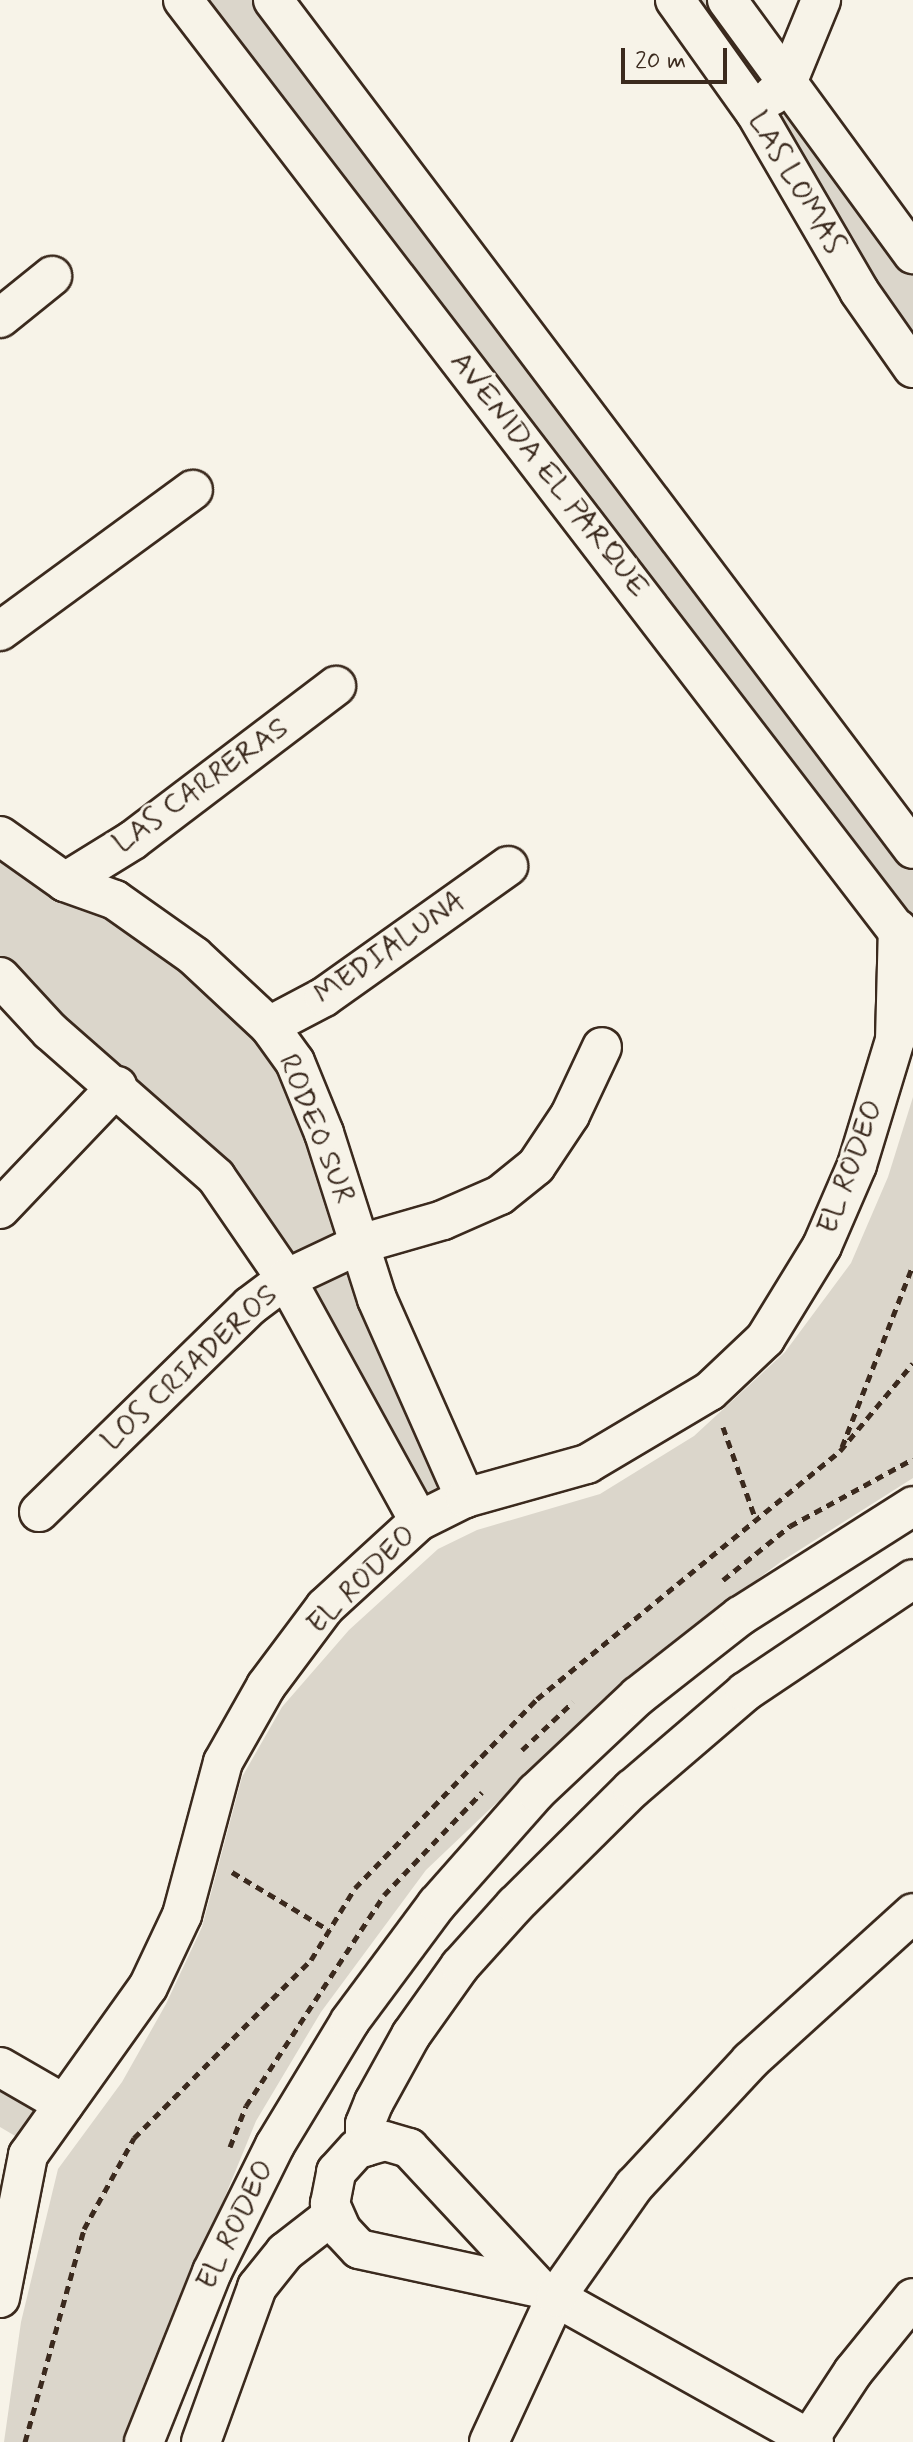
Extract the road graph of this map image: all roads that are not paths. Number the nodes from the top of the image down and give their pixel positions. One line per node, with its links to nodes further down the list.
1 (183, 0): 19 (street, AVENIDA EL PARQUE)
2 (273, 0): 16 (street)
3 (675, 0): 7 (street, LAS LOMAS)
4 (727, 0): 6 (street, LAS LOMAS)
5 (821, 0): 6 (street)
6 (787, 83): 7 (street); 8 (street, LAS LOMAS)
7 (755, 112): 11 (street, LAS LOMAS)
8 (913, 254)
9 (52, 276): 10 (street)
10 (0, 318)
11 (913, 368)
12 (193, 490): 13 (street)
13 (0, 631)
14 (336, 686): 18 (street, LAS CARRERAS)
15 (0, 836): 18 (street, RODEO SUR)
16 (913, 849)
17 (508, 866): 21 (street, MEDIALUNA)
18 (65, 882): 21 (street, RODEO SUR)
19 (905, 941): 27 (street, EL RODEO)
20 (0, 977): 23 (street)
21 (269, 1026): 25 (street, RODEO SUR)
22 (602, 1047): 25 (street, LOS CRIADEROS)
23 (117, 1086): 24 (street); 26 (street)
24 (0, 1209)
25 (360, 1244): 26 (street, LOS CRIADEROS); 27 (street, RODEO SUR)
26 (286, 1279): 29 (street, LOS CRIADEROS); 30 (street)
27 (465, 1498): 30 (street, EL RODEO)
28 (913, 1506): 42 (street, EL RODEO)
29 (39, 1512)
30 (419, 1521): 34 (street, EL RODEO)
31 (913, 1579): 36 (street)
32 (913, 1913): 38 (street)
33 (0, 2067): 34 (street)
34 (64, 2104): 35 (street, EL RODEO)
35 (14, 2147): 39 (street, EL RODEO)
36 (365, 2147): 37 (street); 38 (street)
37 (334, 2214): 38 (street); 43 (street)
38 (548, 2292): 41 (street); 44 (street)
39 (0, 2298)
40 (913, 2298): 41 (street)
41 (810, 2441)
42 (144, 2442)
43 (201, 2442)
44 (489, 2442)

